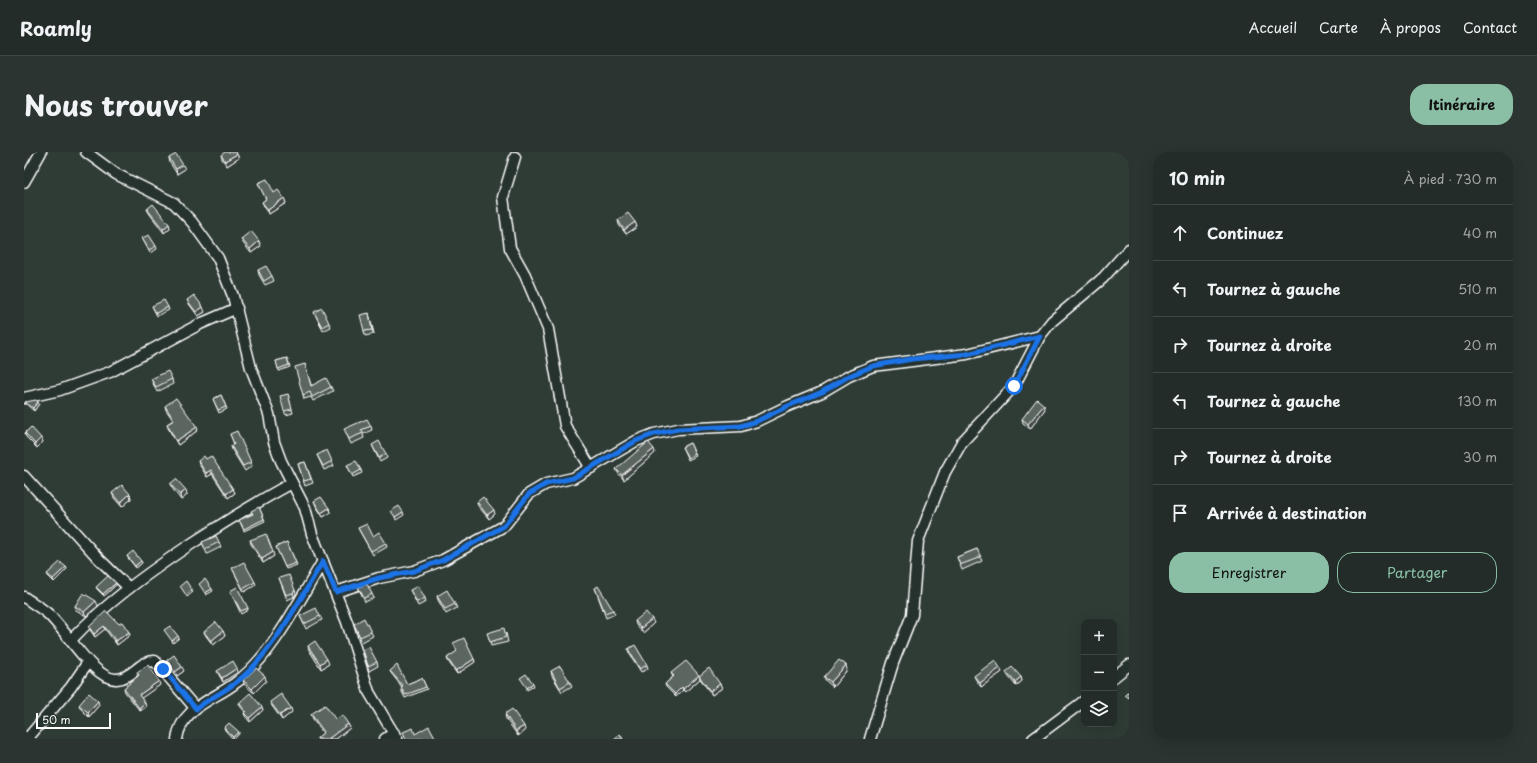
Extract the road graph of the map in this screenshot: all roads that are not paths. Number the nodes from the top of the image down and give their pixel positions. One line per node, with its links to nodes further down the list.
1 (41, 152): 4 (street)
2 (86, 152): 6 (street)
3 (515, 157): 9 (street)
4 (24, 182)
5 (1129, 249): 7 (street)
6 (237, 308): 8 (street); 11 (street)
7 (1040, 336): 9 (street); 26 (street)
8 (24, 398)
9 (590, 468): 14 (street)
10 (24, 476): 13 (street)
11 (292, 483): 12 (street); 13 (street)
12 (323, 561): 14 (street); 21 (street)
13 (129, 588): 16 (street)
14 (336, 592): 22 (street)
15 (24, 597): 16 (street)
16 (71, 640): 17 (street)
17 (88, 662): 21 (street); 23 (street)
18 (1129, 665): 19 (street)
19 (1117, 675)
20 (1081, 703): 27 (street)
21 (196, 709): 24 (street)
22 (396, 736): 25 (street)
23 (27, 739)
24 (177, 739)
25 (385, 739)
26 (870, 739)
27 (1033, 739)

